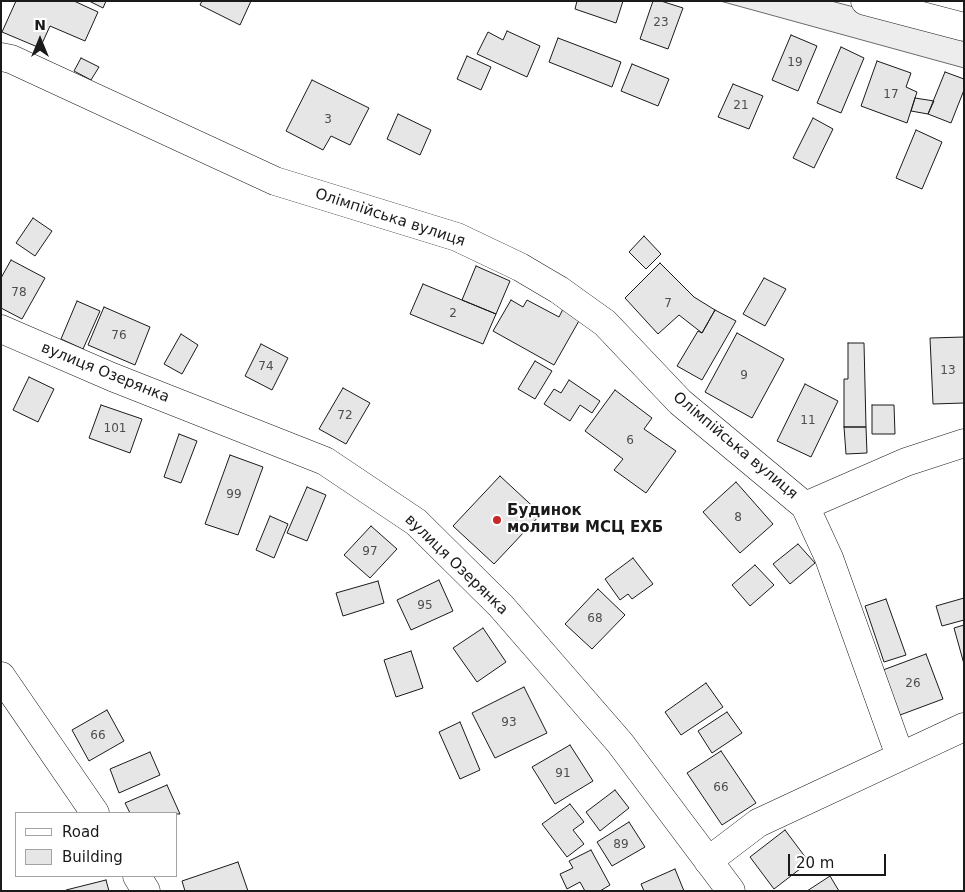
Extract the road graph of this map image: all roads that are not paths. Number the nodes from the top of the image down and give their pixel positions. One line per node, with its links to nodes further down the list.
1 (865, 1): 2 (street)
2 (964, 28)
3 (1, 57): 6 (street, Олімпійська вулиця)
4 (1, 329): 11 (street, вулиця Озерянка)
5 (964, 443): 6 (street, Олімпійська вулиця)
6 (805, 506): 9 (street, Олімпійська вулиця)
7 (1, 676): 10 (street)
8 (964, 727): 9 (street)
9 (900, 756): 11 (street)
10 (94, 812)
11 (708, 860): 14 (street, вулиця Озерянка)
12 (138, 877): 13 (street)
13 (146, 891)
14 (731, 891)

